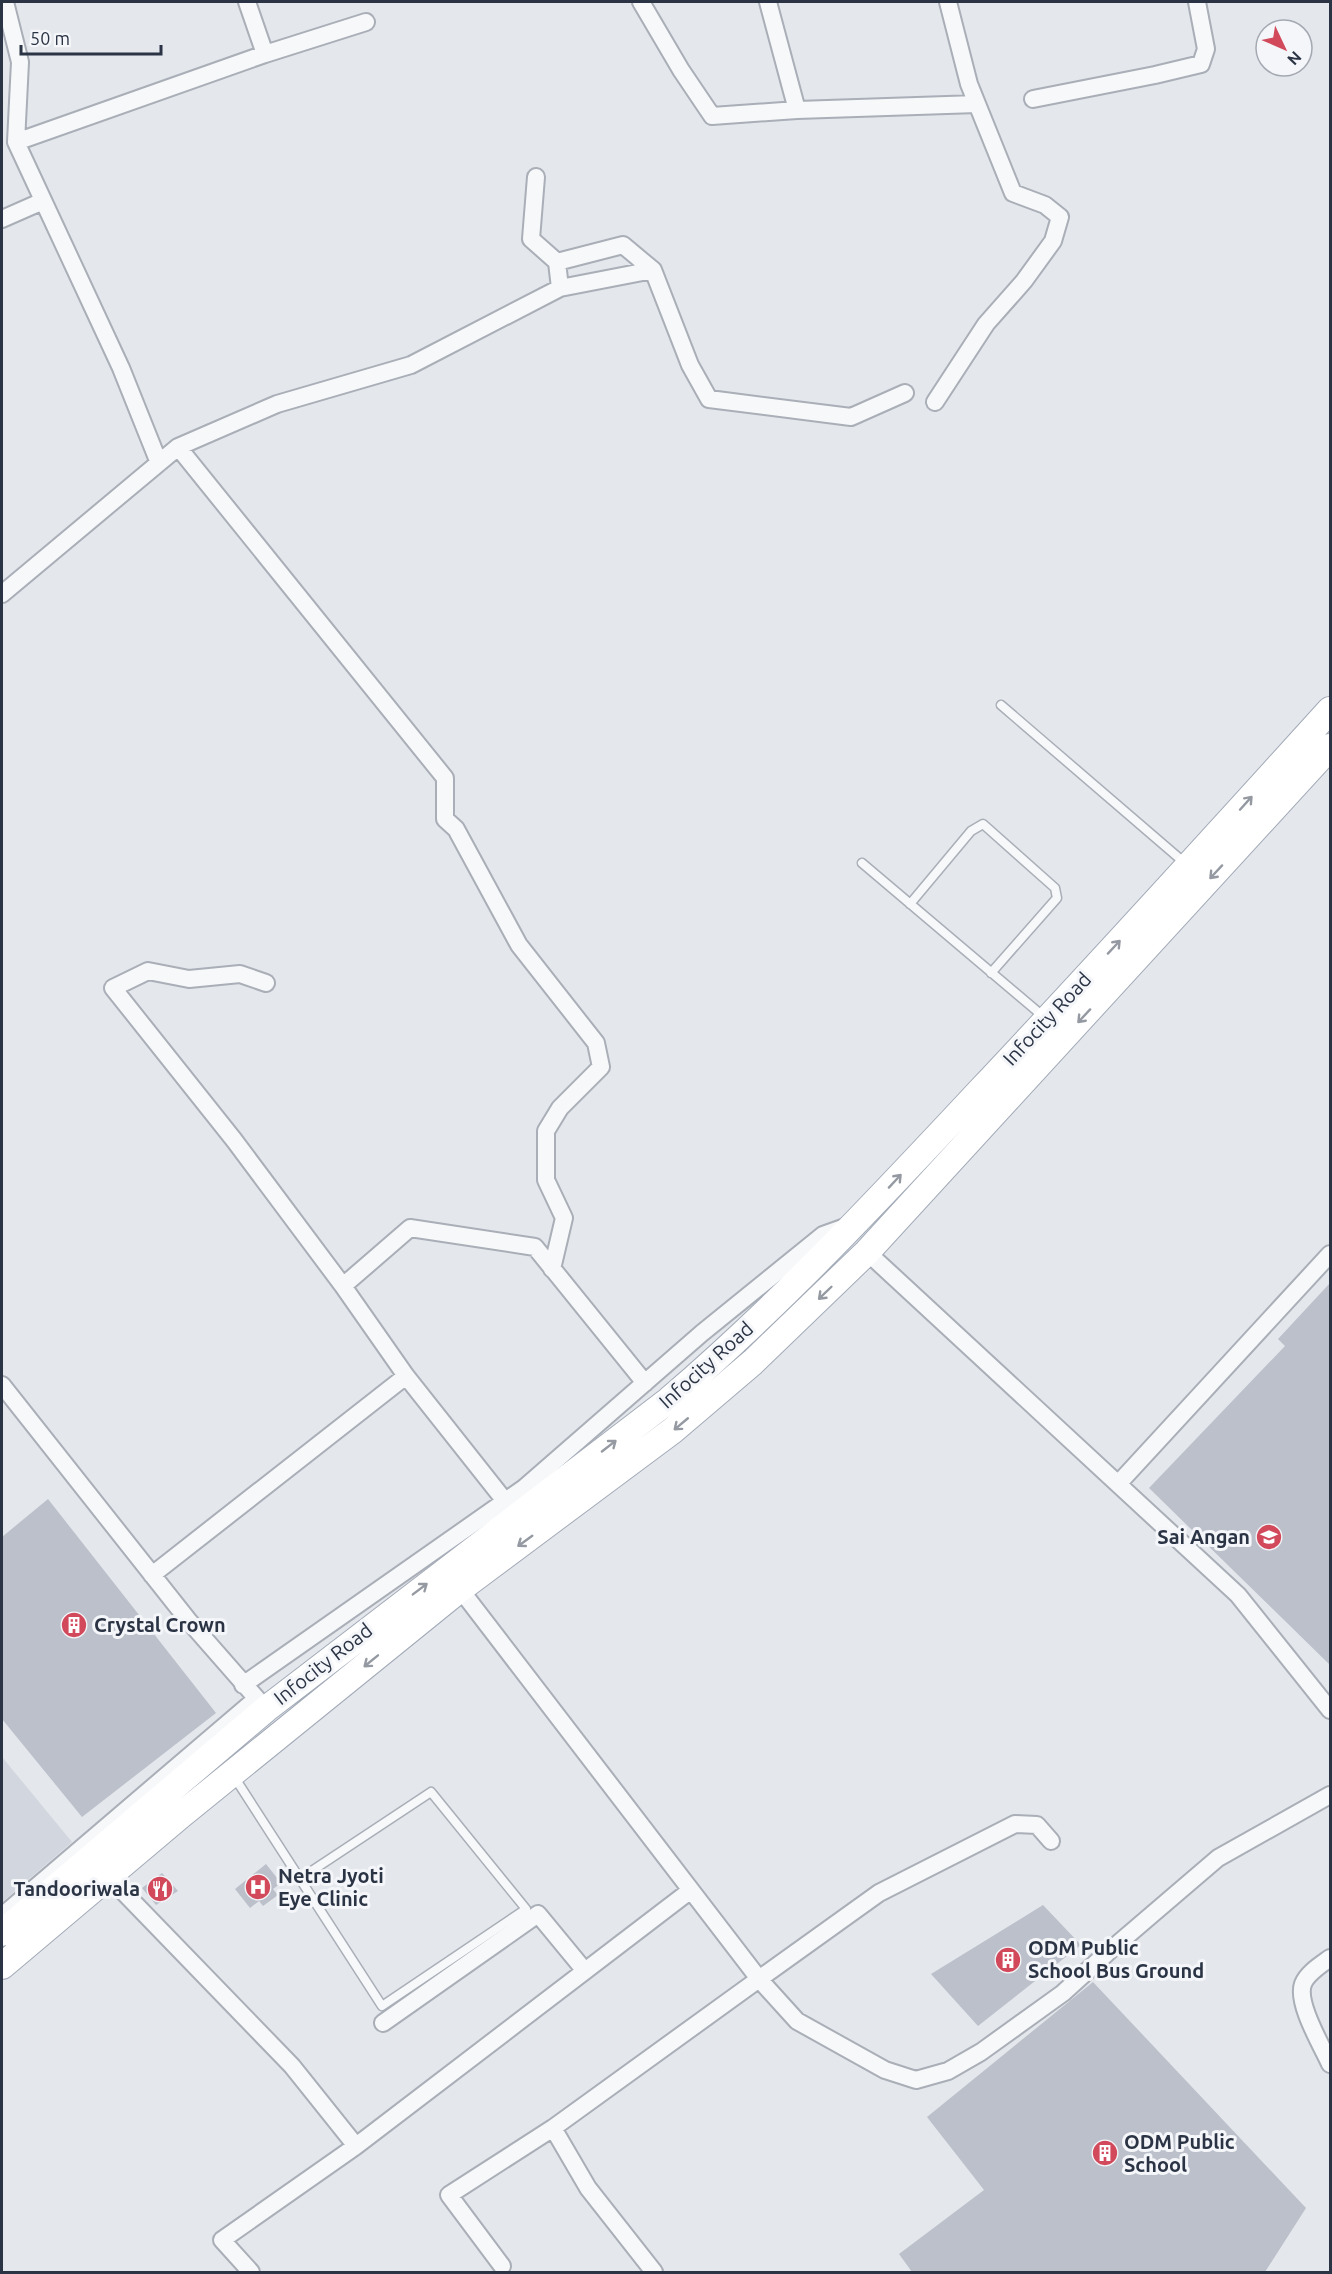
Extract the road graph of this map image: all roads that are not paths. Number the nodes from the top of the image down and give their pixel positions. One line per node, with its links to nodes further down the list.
1 (5, 2): 12 (street)
2 (247, 2): 8 (street)
3 (640, 2): 11 (street)
4 (768, 2): 11 (street)
5 (948, 2): 10 (street)
6 (1197, 2): 9 (street)
7 (366, 22): 8 (street)
8 (265, 54): 12 (street)
9 (1033, 99)
10 (977, 104): 11 (street); 20 (street)
11 (797, 110)
12 (16, 142): 14 (street)
13 (536, 177): 16 (street)
14 (43, 201): 15 (street); 22 (street)
15 (2, 219)
16 (557, 262): 17 (street); 18 (street)
17 (653, 270): 18 (street); 19 (street)
18 (560, 288): 21 (street)
19 (905, 393)
20 (935, 402)
21 (178, 447): 22 (street); 38 (street)
22 (159, 463): 23 (street)
23 (2, 594)
24 (1001, 705): 28 (lane)
25 (1330, 710): 28 (main road, Infocity Road, one-way to 25)
26 (1329, 751): 34 (main road, Infocity Road, one-way to 34)
27 (862, 863): 29 (lane)
28 (1189, 866): 32 (main road, Infocity Road, one-way to 28)
29 (910, 904): 30 (lane); 30 (lane)
30 (991, 972): 32 (lane)
31 (266, 983): 39 (street)
32 (1047, 1019): 33 (main road, Infocity Road)
33 (984, 1087): 34 (main road); 35 (main road, Infocity Road, one-way to 33)
34 (1003, 1104): 36 (main road, Infocity Road)
35 (855, 1224): 41 (street); 43 (main road, Infocity Road, one-way to 35)
36 (867, 1252): 44 (street); 45 (main road, Infocity Road, one-way to 45)
37 (1330, 1254): 44 (street)
38 (552, 1269): 39 (street); 41 (street)
39 (343, 1286): 40 (street)
40 (406, 1376): 46 (street); 47 (street)
41 (645, 1383): 46 (street)
42 (2, 1384): 47 (street)
43 (579, 1470): 45 (main road); 50 (main road, Infocity Road, one-way to 43)
44 (1118, 1484): 51 (street)
45 (594, 1489): 48 (main road, Infocity Road, one-way to 48)
46 (505, 1502): 49 (street)
47 (152, 1575): 49 (street)
48 (460, 1589): 52 (main road, Infocity Road, one-way to 52); 57 (street)
49 (243, 1685): 50 (street)
50 (261, 1704): 58 (street); 59 (main road, Infocity Road)
51 (1330, 1710)
52 (233, 1775): 55 (main road, Infocity Road); 56 (lane)
53 (1330, 1795): 63 (street)
54 (1051, 1841): 63 (street)
55 (108, 1876): 61 (main road, Infocity Road); 67 (street)
56 (298, 1880): 56 (lane)
57 (690, 1890): 62 (street); 63 (street)
58 (2, 1916)
59 (2, 1933)
60 (1330, 1958): 65 (street)
61 (2, 1966)
62 (585, 1971): 64 (street); 67 (street)
63 (759, 1979): 66 (street)
64 (383, 2023)
65 (1330, 2064)
66 (553, 2128): 68 (street); 70 (street)
67 (356, 2146): 69 (street)
68 (502, 2266)
69 (251, 2272)
70 (654, 2272)

